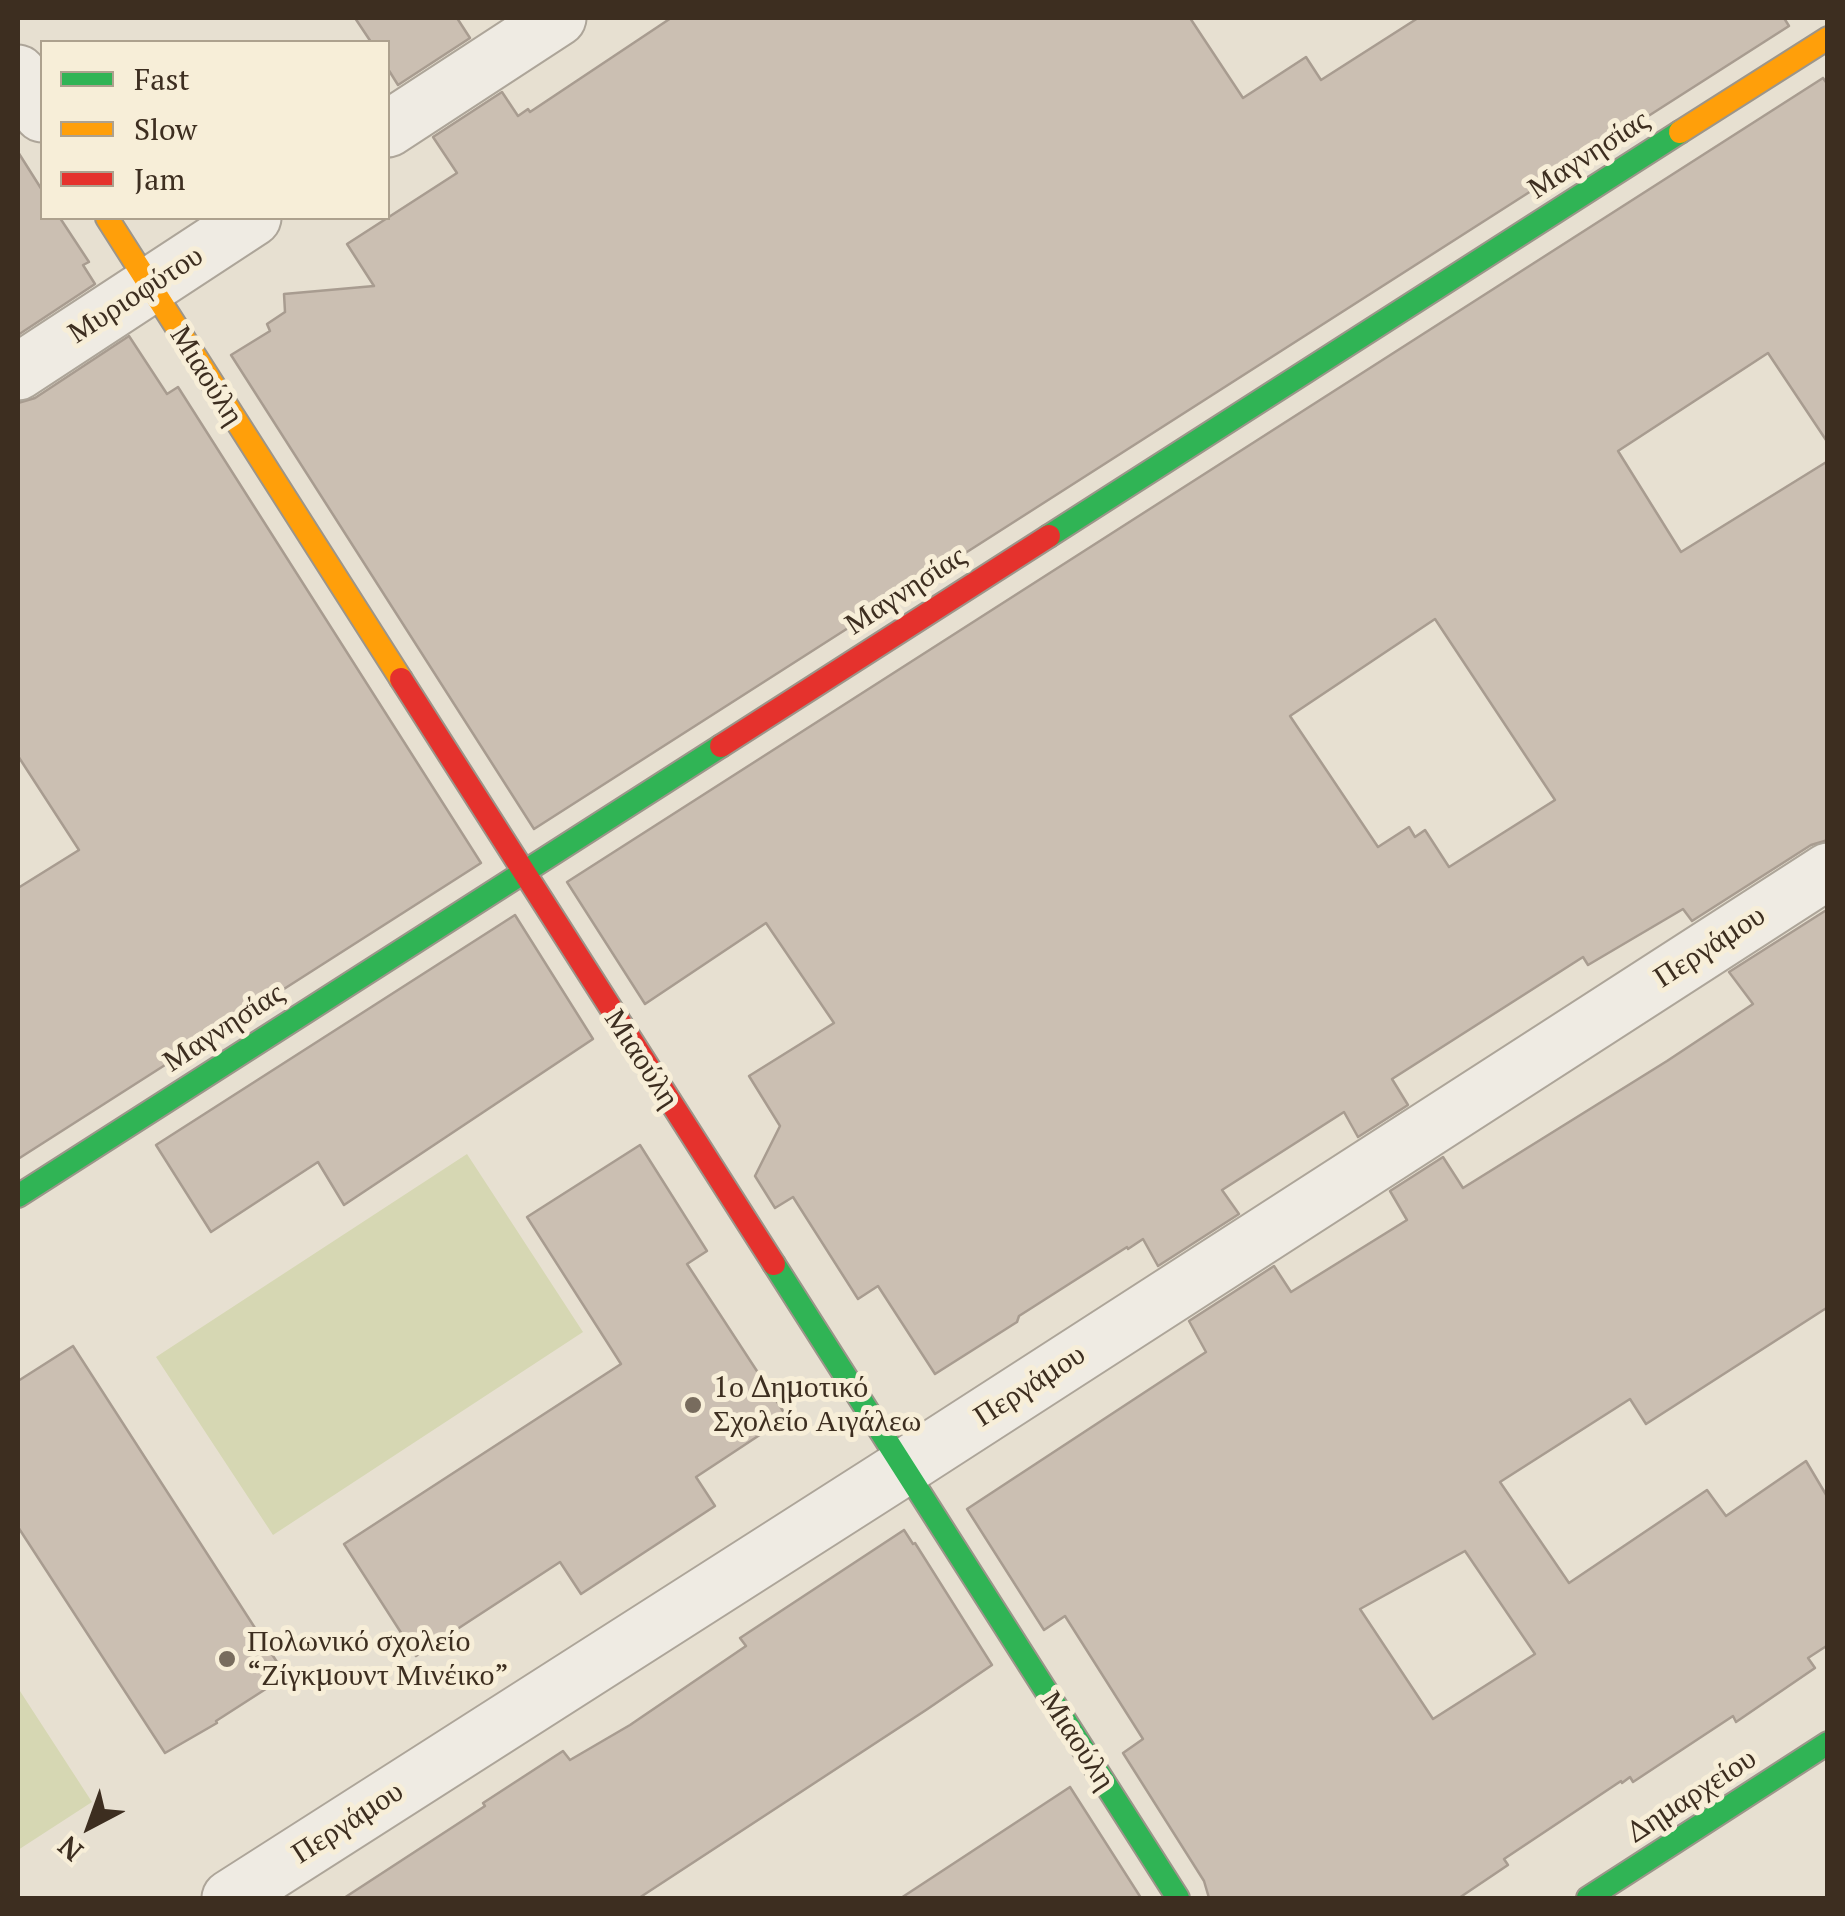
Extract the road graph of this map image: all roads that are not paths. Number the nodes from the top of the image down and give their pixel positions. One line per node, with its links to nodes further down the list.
1 (558, 18): 5 (street)
2 (1828, 38): 11 (street, Μαγνησίας)
3 (18, 73): 4 (street)
4 (40, 111)
5 (390, 128)
6 (107, 220): 8 (street, Μιαούλη)
7 (251, 220): 8 (street, Μυριοφύτου)
8 (149, 286): 9 (street, Μυριοφύτου); 11 (street, Μιαούλη)
9 (18, 372)
10 (1828, 871): 13 (street, Περγάμου)
11 (522, 872): 12 (street, Μαγνησίας); 13 (street, Μιαούλη)
12 (18, 1196)
13 (902, 1468): 15 (street, Περγάμου); 16 (street, Μιαούλη)
14 (1828, 1744): 17 (street, Δημαρχείου)
15 (230, 1898)
16 (1178, 1898)
17 (1588, 1898)

